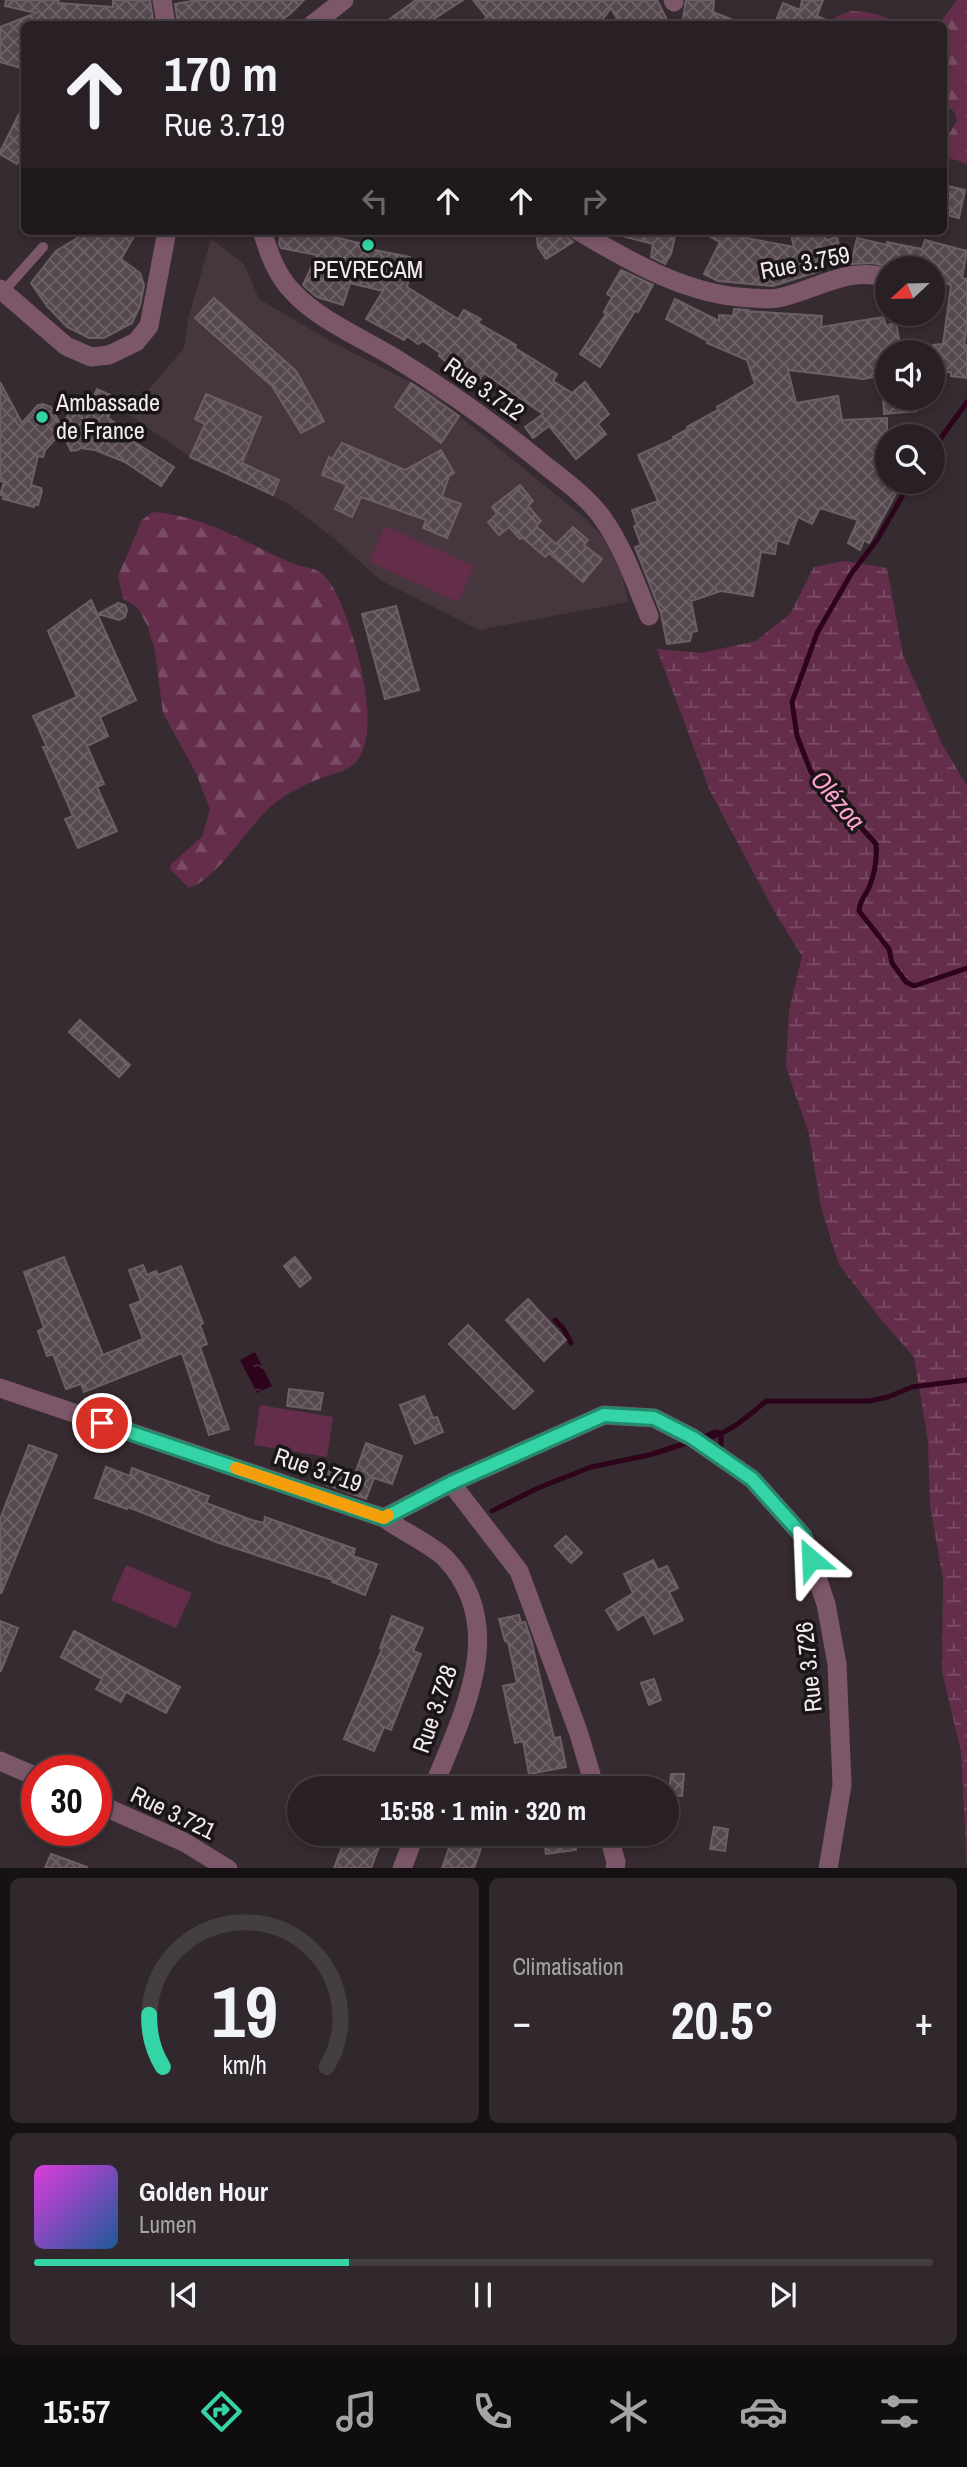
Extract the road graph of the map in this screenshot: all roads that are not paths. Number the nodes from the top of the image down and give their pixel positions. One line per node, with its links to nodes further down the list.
1 (162, 0): 3 (street)
2 (344, 0): 4 (street)
3 (166, 21)
4 (317, 21)
5 (166, 235): 10 (street)
6 (264, 235): 11 (street, Rue 3.712)
7 (585, 235): 9 (street, Rue 3.759)
8 (43, 247): 10 (lane)
9 (875, 276)
10 (2, 291)
11 (649, 616)
12 (0, 1388): 14 (street, Rue 3.719)
13 (451, 1483): 14 (street, Rue 3.719); 18 (street); 25 (street, Rue 3.726)
14 (384, 1518): 17 (street, Rue 3.728)
15 (0, 1761): 16 (street)
16 (21, 1770)
17 (438, 1776)
18 (591, 1776)
19 (112, 1810): 22 (street, Rue 3.721)
20 (410, 1846): 23 (street)
21 (611, 1846): 24 (street)
22 (228, 1868)
23 (402, 1868)
24 (615, 1868)
25 (828, 1868)

